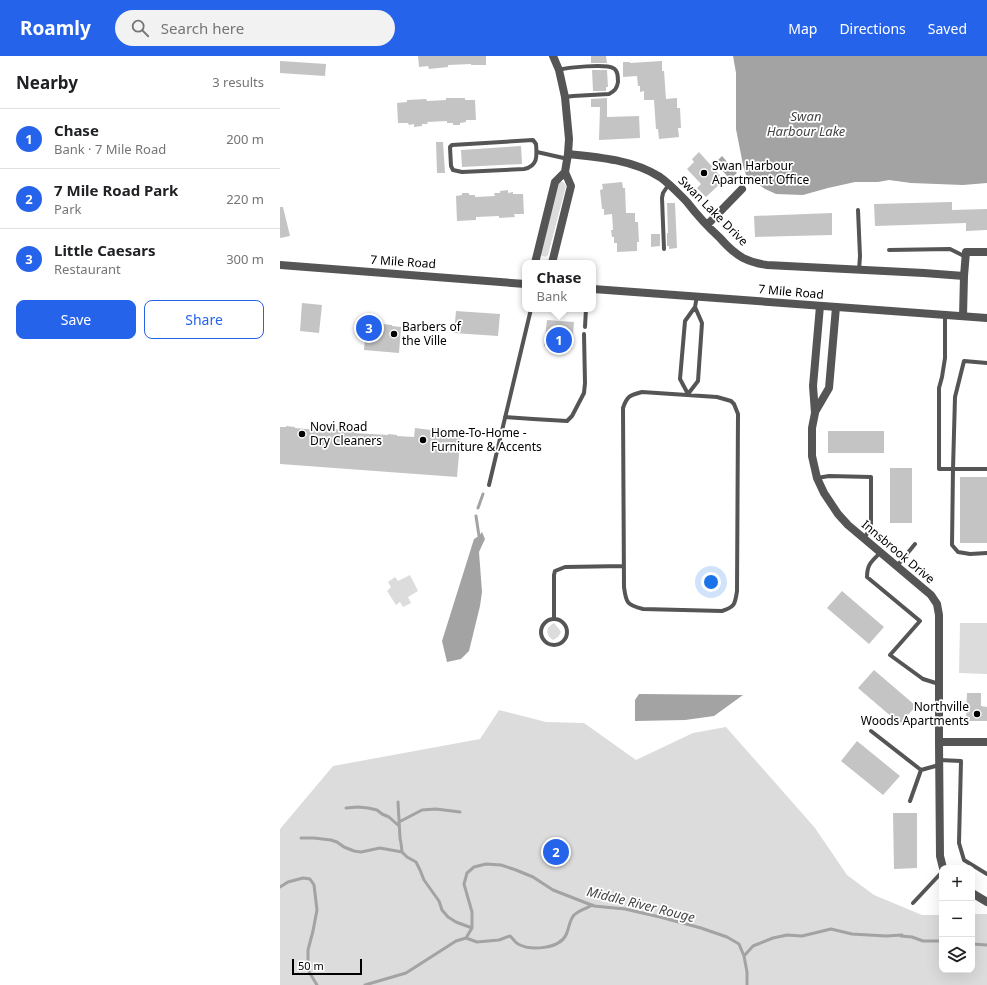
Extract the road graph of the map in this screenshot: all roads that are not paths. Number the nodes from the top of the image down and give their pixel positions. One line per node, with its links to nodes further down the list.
1 (553, 56): 2 (street)
2 (559, 70): 3 (street); 3 (lane)
3 (565, 97): 5 (street)
4 (537, 152): 4 (lane); 5 (lane)
5 (568, 157): 6 (street); 7 (street, Swan Lake Drive)
6 (565, 172): 15 (street); 16 (street)
7 (669, 184): 10 (street, Swan Lake Drive); 11 (lane)
8 (742, 189): 10 (street)
9 (858, 210): 18 (lane)
10 (707, 225): 18 (street, Swan Lake Drive)
11 (664, 249)
12 (889, 250): 14 (lane)
13 (987, 252): 14 (street)
14 (966, 257): 19 (street)
15 (536, 260)
16 (553, 260)
17 (280, 265): 20 (street, 7 Mile Road)
18 (859, 270): 19 (street, Swan Lake Drive)
19 (964, 276): 29 (street)
20 (522, 284)
21 (596, 289): 22 (street, 7 Mile Road)
22 (697, 296): 23 (street, 7 Mile Road); 24 (lane)
23 (820, 306): 25 (street, 7 Mile Road); 35 (street, Innsbrook Drive)
24 (695, 307): 34 (lane); 34 (lane)
25 (836, 307): 28 (street, 7 Mile Road); 35 (street, Innsbrook Drive)
26 (530, 312): 36 (lane)
27 (586, 312): 31 (lane)
28 (945, 315): 29 (street, 7 Mile Road); 37 (lane)
29 (963, 316): 30 (street, 7 Mile Road)
30 (987, 318)
31 (585, 327)
32 (584, 334): 36 (lane)
33 (987, 363): 37 (lane)
34 (688, 394): 45 (lane); 45 (lane)
35 (815, 413): 39 (street, Innsbrook Drive)
36 (505, 417): 40 (lane)
37 (953, 469): 38 (lane); 44 (lane)
38 (987, 469)
39 (817, 478): 41 (street, Innsbrook Drive); 41 (lane)
40 (489, 485)
41 (864, 538): 43 (street, Innsbrook Drive)
42 (915, 544): 46 (lane)
43 (881, 552): 46 (street, Innsbrook Drive); 48 (lane)
44 (987, 553)
45 (624, 566): 47 (lane)
46 (897, 566): 48 (street, Innsbrook Drive)
47 (554, 619): 47 (lane)
48 (939, 684): 50 (street, Innsbrook Drive)
49 (871, 731): 53 (lane)
50 (939, 742): 51 (street); 52 (street, Innsbrook Drive)
51 (987, 742)
52 (939, 763): 53 (lane); 55 (street, Innsbrook Drive); 56 (lane)
53 (920, 770): 54 (lane)
54 (910, 801)
55 (942, 865)
56 (987, 874)
57 (939, 875): 60 (lane)
58 (975, 895): 59 (street)
59 (987, 902)
60 (913, 903)

